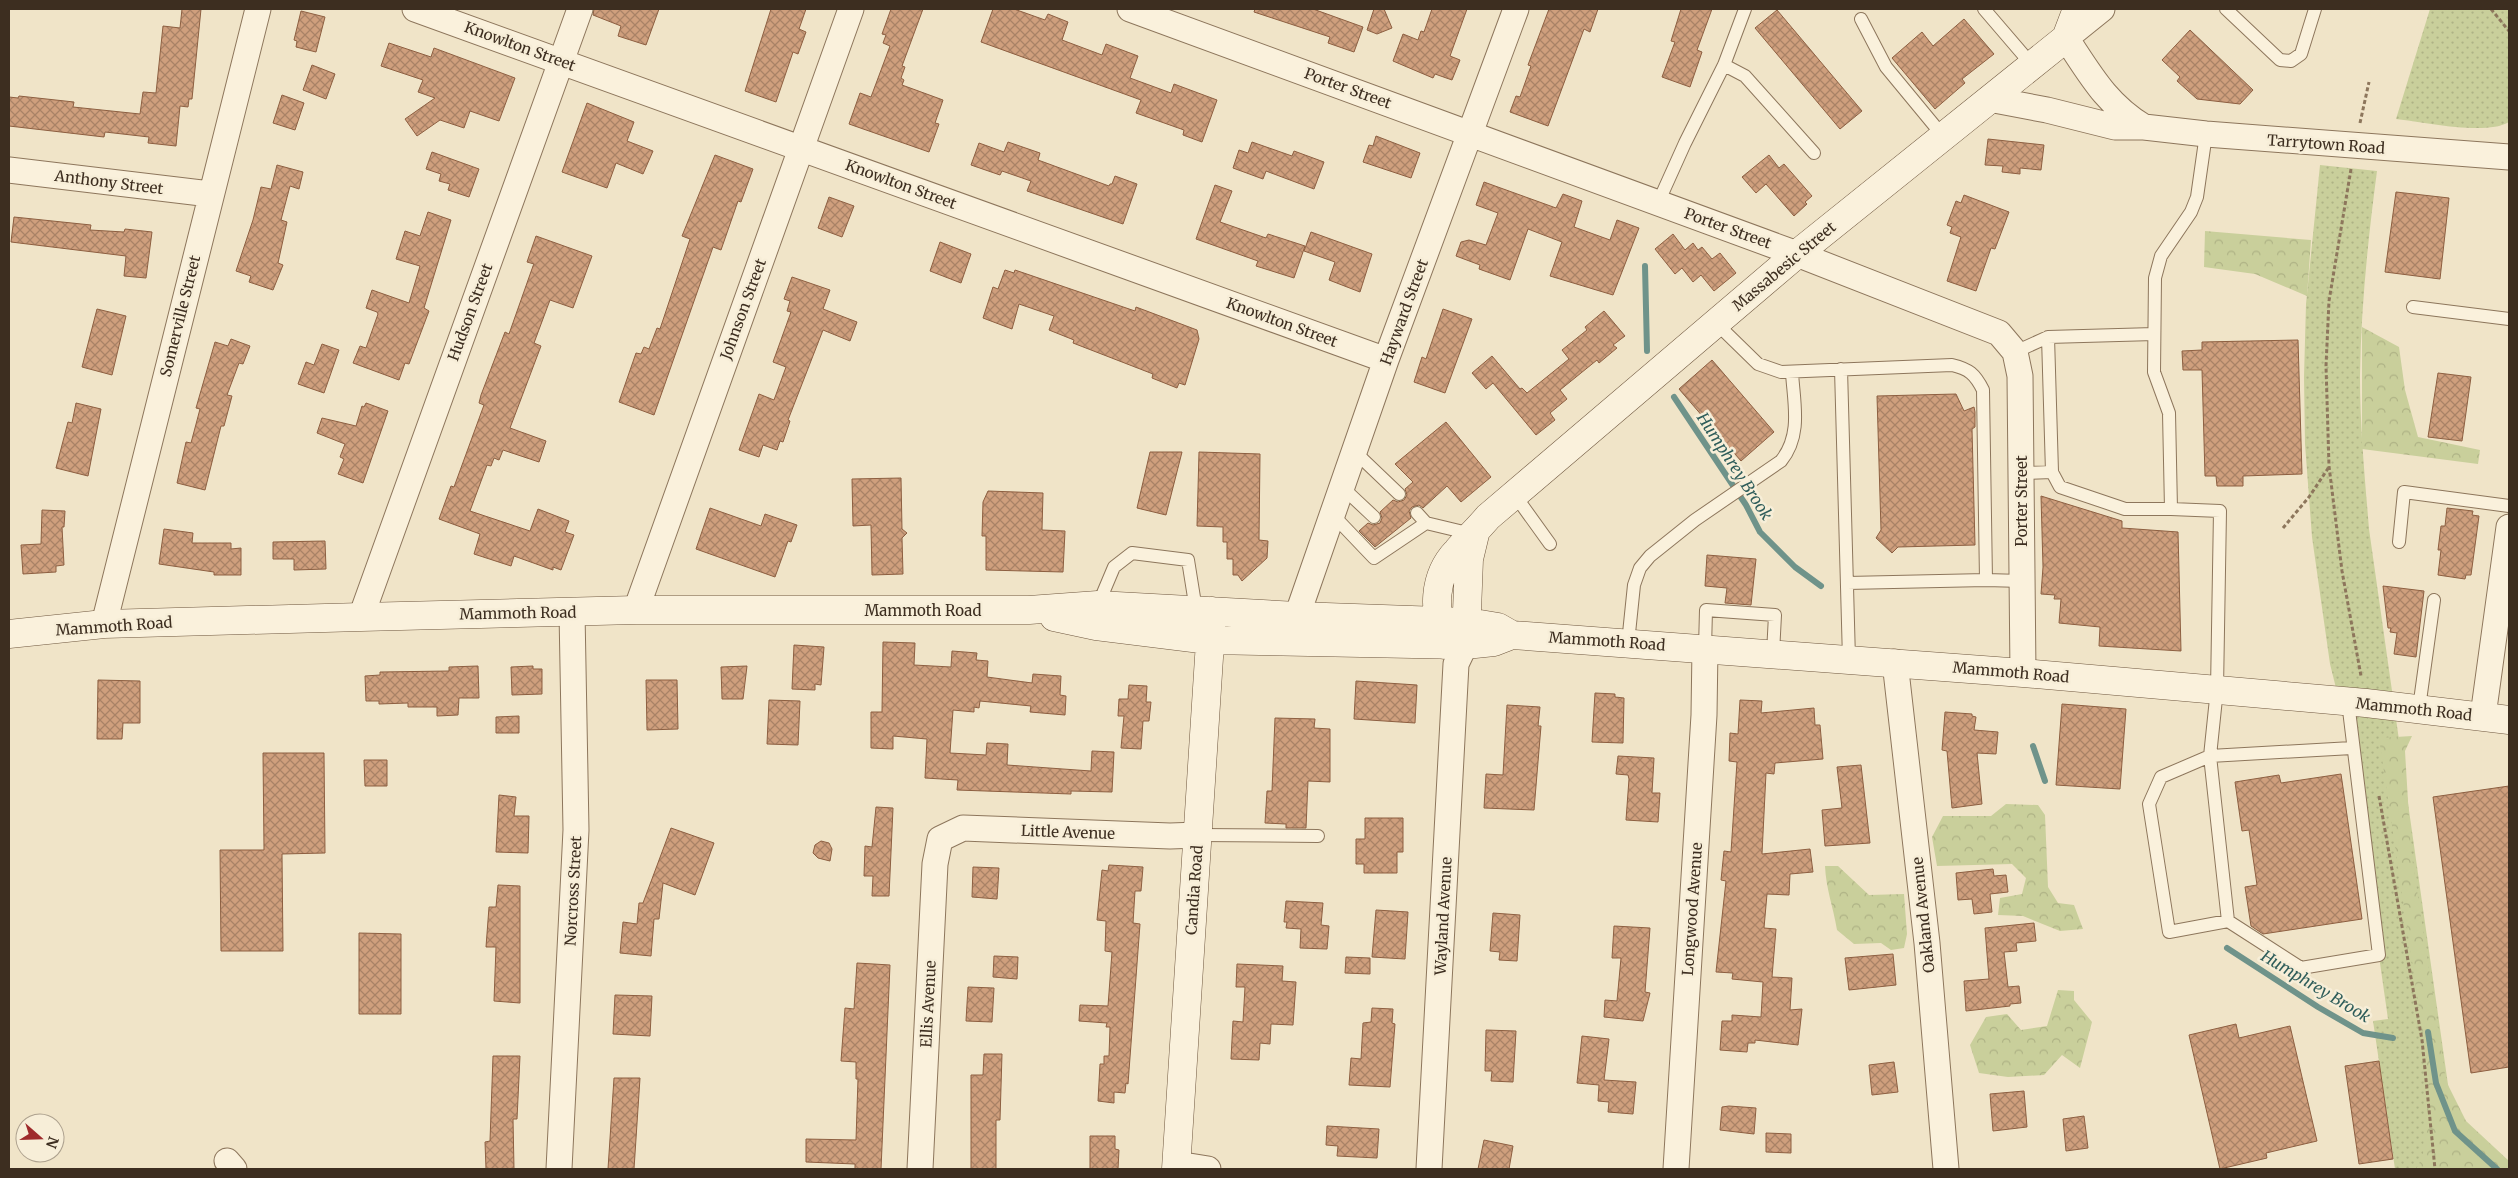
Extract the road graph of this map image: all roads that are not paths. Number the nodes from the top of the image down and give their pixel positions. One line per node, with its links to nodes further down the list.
1 (258, 9): 27 (street, Somerville Street)
2 (415, 9): 15 (street, Knowlton Street)
3 (580, 9): 15 (street, Hudson Street)
4 (851, 9): 23 (street, Johnson Street)
5 (1130, 9): 20 (street, Porter Street)
6 (1516, 9): 20 (street, Hayward Street)
7 (1745, 9): 17 (lane)
8 (1984, 9): 16 (lane)
9 (2077, 9): 14 (main road)
10 (2102, 9): 14 (street, Massabesic Street)
11 (2226, 9): 12 (lane)
12 (2314, 9)
13 (1861, 19): 22 (lane)
14 (2066, 38): 16 (main road, Massabesic Street); 19 (street, Tarrytown Road)
15 (562, 61): 23 (street, Knowlton Street); 65 (street, Hudson Street)
16 (2032, 65): 18 (main road, Massabesic Street)
17 (1724, 66): 24 (lane); 28 (lane)
18 (1989, 99): 19 (street, Tarrytown Road); 22 (main road, Massabesic Street)
19 (2144, 127): 21 (street, Tarrytown Road)
20 (1470, 133): 28 (street, Porter Street); 36 (street, Hayward Street)
21 (2206, 134): 25 (street, Tarrytown Road); 33 (lane)
22 (1943, 136): 29 (main road, Massabesic Street)
23 (803, 148): 36 (street, Knowlton Street); 61 (street, Johnson Street)
24 (1814, 153)
25 (2509, 157)
26 (9, 170): 27 (street, Anthony Street)
27 (210, 194): 67 (street, Somerville Street)
28 (1658, 203): 29 (street, Porter Street)
29 (1797, 254): 32 (main road, Massabesic Street); 35 (street, Porter Street)
30 (2413, 307): 31 (lane)
31 (2509, 318)
32 (1716, 323): 38 (lane); 44 (main road, Massabesic Street)
33 (2154, 334): 34 (lane); 46 (lane)
34 (2048, 337): 35 (lane); 40 (lane)
35 (2016, 352): 41 (street, Porter Street)
36 (1386, 360): 39 (street, Hayward Street)
37 (1841, 368): 38 (lane); 56 (lane); 58 (lane)
38 (1792, 373): 71 (lane)
39 (1354, 451): 42 (street, Hayward Street); 43 (lane)
40 (2052, 472): 41 (lane); 46 (lane)
41 (2021, 473): 57 (street, Porter Street)
42 (1342, 487): 48 (street, Hayward Street); 49 (lane)
43 (1399, 494)
44 (1514, 494): 52 (main road, Massabesic Street); 54 (lane)
45 (2509, 506): 53 (lane)
46 (2171, 510): 77 (lane)
47 (1417, 513): 50 (lane)
48 (1332, 514): 50 (lane); 66 (street, Hayward Street)
49 (1374, 518)
50 (1426, 523): 52 (lane)
51 (2509, 527): 55 (street)
52 (1474, 534): 69 (main road, Massabesic Street)
53 (2399, 542)
54 (1550, 544)
55 (2506, 578): 80 (street)
56 (1986, 580): 57 (lane); 58 (lane)
57 (2022, 581): 76 (street, Porter Street)
58 (1847, 584): 74 (lane)
59 (2434, 600): 79 (lane)
60 (1098, 605): 62 (main road, Mammoth Road); 63 (main road, Mammoth Road); 63 (lane)
61 (636, 610): 62 (main road, Mammoth Road); 64 (main road, Mammoth Road)
62 (1029, 610): 70 (main road, Mammoth Road)
63 (1204, 610): 66 (main road, Mammoth Road); 70 (main road, Candia Road)
64 (572, 612): 65 (main road, Mammoth Road); 88 (street, Norcross Street)
65 (362, 616): 67 (main road, Mammoth Road)
66 (1297, 616): 69 (main road, Mammoth Road)
67 (104, 624): 68 (main road, Mammoth Road)
68 (9, 634)
69 (1454, 639): 70 (main road, Mammoth Road); 71 (main road, Mammoth Road); 91 (street, Wayland Avenue)
70 (1209, 640): 83 (main road, Candia Road)
71 (1628, 643): 72 (main road, Mammoth Road)
72 (1705, 648): 73 (main road, Mammoth Road); 73 (lane); 92 (street, Longwood Avenue)
73 (1773, 653): 74 (main road, Mammoth Road)
74 (1849, 659): 75 (main road, Mammoth Road)
75 (1895, 662): 76 (main road, Mammoth Road); 93 (street, Oakland Avenue)
76 (2023, 673): 77 (main road, Mammoth Road)
77 (2217, 689): 78 (main road, Mammoth Road); 82 (lane)
78 (2348, 702): 79 (main road, Mammoth Road); 81 (lane)
79 (2419, 708): 80 (main road, Mammoth Road)
80 (2496, 718)
81 (2352, 748): 82 (lane); 86 (lane)
82 (2210, 756): 86 (lane); 86 (lane)
83 (1198, 835): 84 (lane); 85 (street, Little Avenue); 87 (main road, Candia Road)
84 (1318, 836)
85 (940, 839): 89 (street, Ellis Avenue)
86 (2228, 921)
87 (1176, 1166): 90 (street)
88 (559, 1169)
89 (920, 1169)
90 (1208, 1169)
91 (1429, 1169)
92 (1676, 1169)
93 (1946, 1169)

